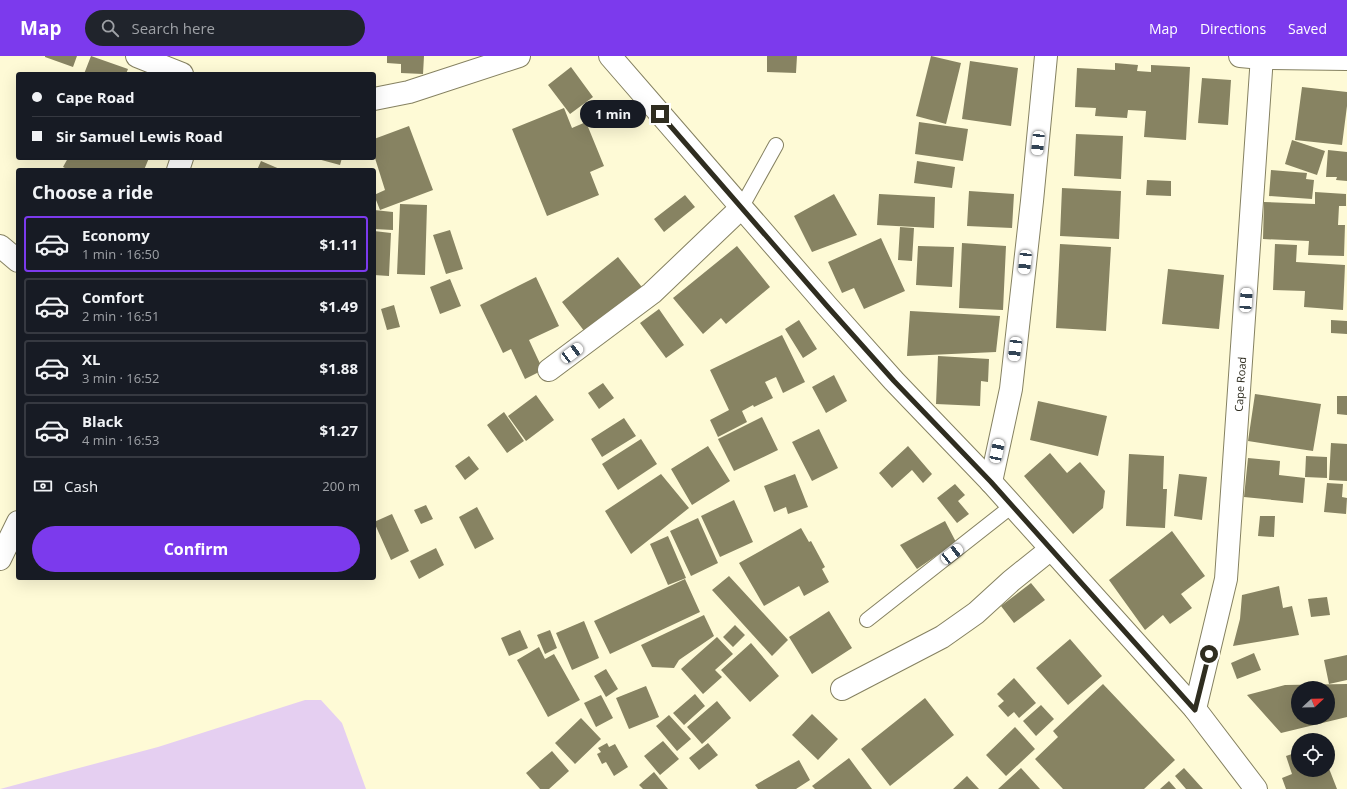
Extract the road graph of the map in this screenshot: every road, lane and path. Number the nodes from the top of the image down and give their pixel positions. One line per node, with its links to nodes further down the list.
1 (137, 56): 8 (street)
2 (519, 56): 9 (street)
3 (610, 56): 11 (street)
4 (1046, 56): 15 (street)
5 (1240, 56): 6 (street)
6 (1262, 57): 7 (street); 22 (street, Cape Road)
7 (1347, 59)
8 (177, 72)
9 (376, 99)
10 (776, 145): 11 (lane)
11 (741, 208): 14 (street); 15 (street)
12 (0, 246): 13 (street)
13 (16, 259)
14 (549, 370)
15 (991, 482): 16 (street)
16 (1012, 506): 18 (street); 20 (lane)
17 (16, 526): 19 (street)
18 (1051, 548): 21 (street); 22 (street)
19 (0, 559)
20 (867, 620)
21 (842, 689)
22 (1195, 710): 23 (street)
23 (1256, 789)

